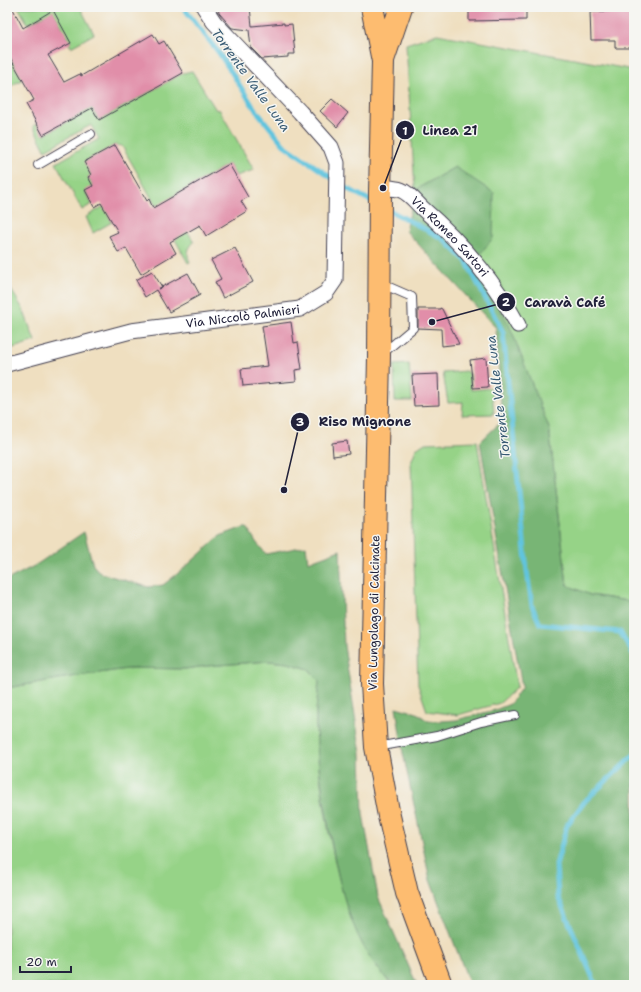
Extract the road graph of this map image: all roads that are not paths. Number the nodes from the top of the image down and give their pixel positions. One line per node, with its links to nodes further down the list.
1 (204, 7): 5 (street, Via Niccolò Palmieri)
2 (213, 7): 5 (street)
3 (372, 7): 6 (main road)
4 (401, 7): 6 (main road)
5 (214, 22): 13 (street, Via Niccolò Palmieri)
6 (382, 61): 9 (main road, Via Lungolago di Calcinate)
7 (91, 134): 8 (lane)
8 (38, 165)
9 (380, 190): 10 (main road, Via Lungolago di Calcinate); 11 (street, Via Romeo Sartori)
10 (380, 282): 12 (main road, Via Lungolago di Calcinate); 12 (lane)
11 (518, 325)
12 (379, 356): 15 (main road, Via Lungolago di Calcinate)
13 (7, 364)
14 (515, 715): 15 (lane)
15 (376, 747): 16 (main road, Via Lungolago di Calcinate)
16 (441, 985)

